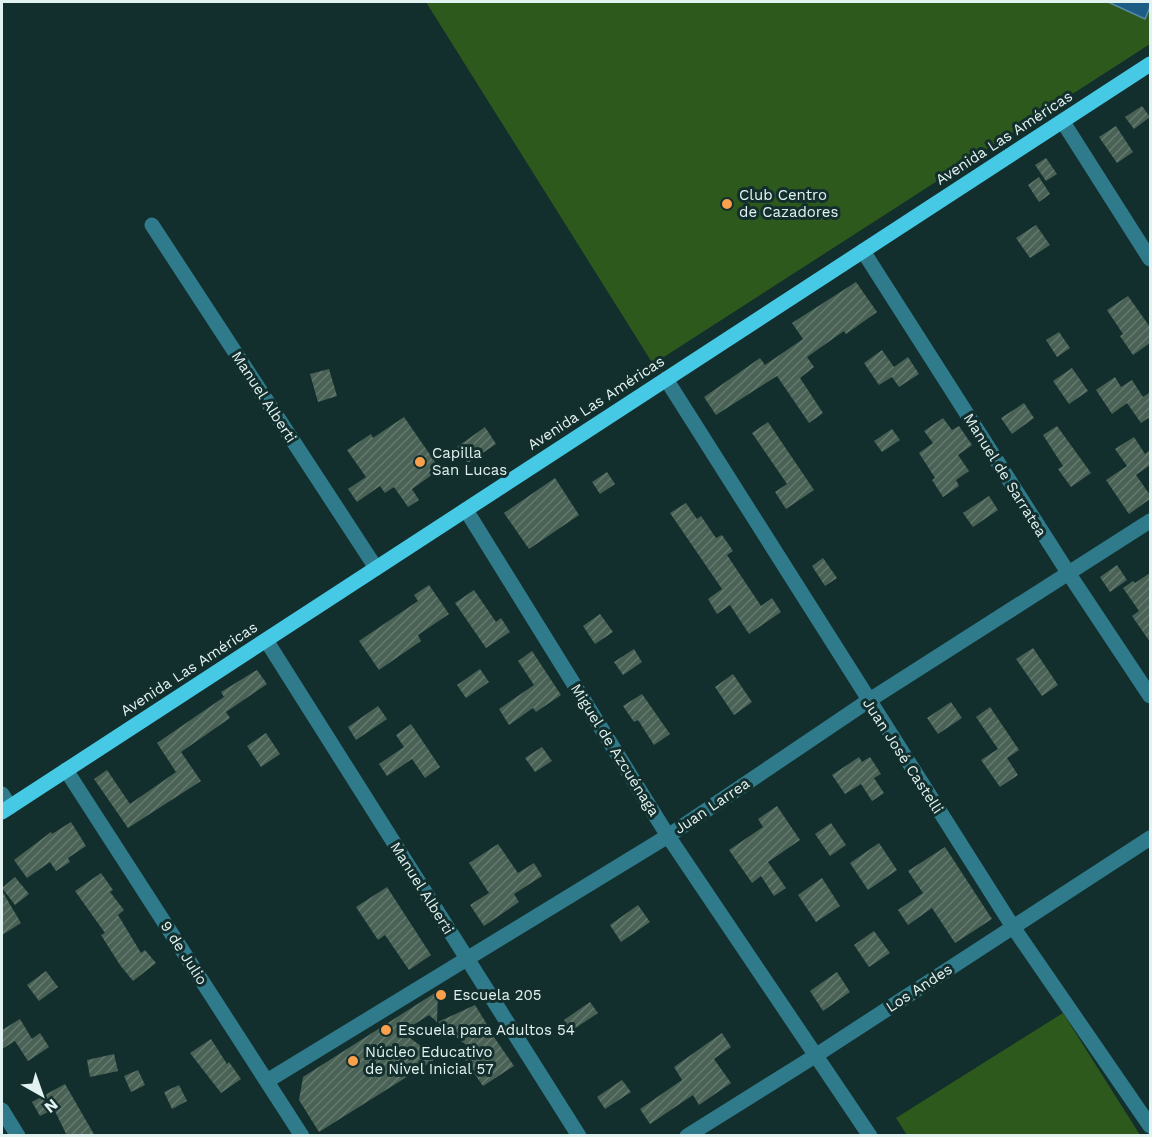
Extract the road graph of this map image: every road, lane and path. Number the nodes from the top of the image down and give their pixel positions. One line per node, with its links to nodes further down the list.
1 (1150, 64): 2 (main road, Avenida Las Américas)
2 (1063, 122): 4 (main road, Avenida Las Américas); 5 (street)
3 (152, 225): 9 (street, Manuel Alberti)
4 (863, 251): 6 (main road, Avenida Las Américas); 10 (street, Manuel de Sarratea)
5 (1150, 259)
6 (666, 380): 7 (main road, Avenida Las Américas); 13 (street, Juan José Castelli)
7 (466, 510): 9 (main road, Avenida Las Américas); 16 (street, Miguel de Azcuénaga)
8 (1150, 521): 10 (street, Juan Larrea)
9 (376, 568): 11 (main road, Avenida Las Américas)
10 (1068, 574): 12 (street, Manuel de Sarratea); 13 (street, Juan Larrea)
11 (266, 640): 14 (main road, Avenida Las Américas); 19 (street, Manuel Alberti)
12 (1150, 696)
13 (868, 701): 16 (street, Juan Larrea); 18 (street, Juan José Castelli)
14 (66, 770): 15 (main road, Avenida Las Américas); 21 (street, 9 de Julio)
15 (4, 804)
16 (668, 836): 19 (street, Juan Larrea); 20 (street, Miguel de Azcuénaga)
17 (1150, 838): 18 (street, Los Andes)
18 (1012, 927): 20 (street, Los Andes); 23 (street, Juan José Castelli)
19 (466, 959): 21 (street, Juan Larrea); 26 (street, Manuel Alberti)
20 (815, 1056): 27 (street, Los Andes); 28 (street, Miguel de Azcuénaga)
21 (267, 1082): 25 (street, 9 de Julio)
22 (2, 1110): 24 (street)
23 (1150, 1126)
24 (18, 1136)
25 (302, 1136)
26 (579, 1136)
27 (687, 1136)
28 (870, 1136)

